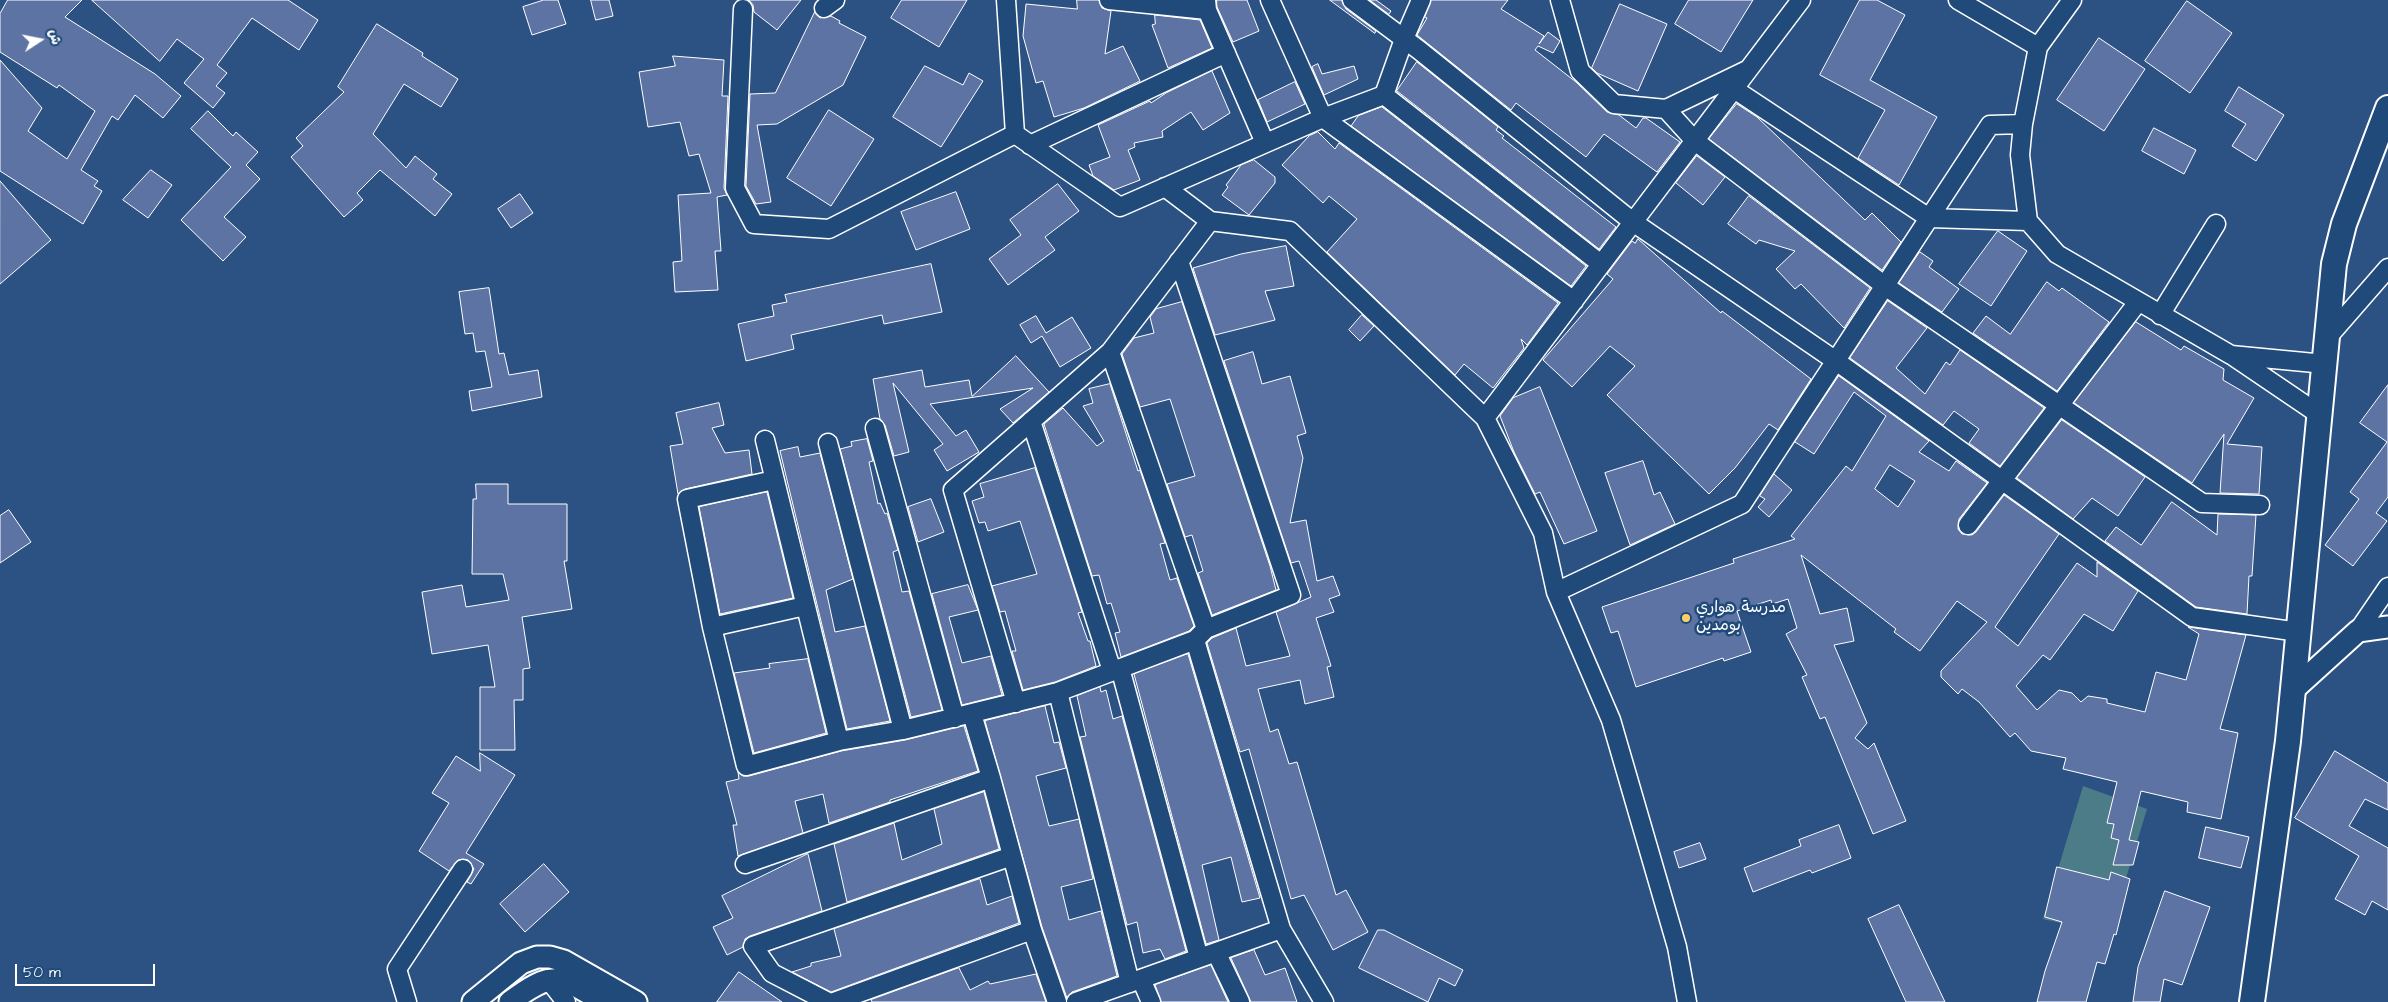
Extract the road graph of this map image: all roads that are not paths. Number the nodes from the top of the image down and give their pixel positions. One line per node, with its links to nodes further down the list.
1 (1006, 0): 22 (street)
2 (1109, 0): 10 (street)
3 (1270, 0): 20 (street)
4 (1352, 0): 12 (street)
5 (1421, 0): 12 (street)
6 (1560, 0): 19 (street)
7 (1801, 0): 15 (street)
8 (1958, 0): 13 (street)
9 (2072, 0): 13 (street)
10 (1207, 5): 14 (street)
11 (744, 9): 22 (street)
12 (1404, 38): 17 (street); 30 (street)
13 (2038, 47): 21 (street)
14 (1226, 53): 24 (street); 25 (street)
15 (1750, 68): 16 (street); 19 (street)
16 (1734, 89): 23 (street); 27 (street)
17 (1384, 95): 20 (street); 33 (street)
18 (2388, 108): 39 (main road)
19 (1666, 109): 23 (street)
20 (1323, 118): 24 (street); 36 (street)
21 (2022, 124): 27 (street); 29 (street)
22 (1015, 134): 25 (street)
23 (1694, 141): 30 (street); 35 (street)
24 (1266, 143): 26 (street)
25 (1030, 145): 26 (street)
26 (1165, 187): 28 (street)
27 (1929, 218): 29 (street); 35 (street)
28 (1210, 221): 32 (street); 46 (street)
29 (2028, 221): 37 (street)
30 (1634, 222): 33 (street); 42 (street)
31 (2216, 224): 38 (street)
32 (1179, 261): 40 (street); 62 (street)
33 (1601, 264): 36 (street)
34 (2388, 268): 39 (street)
35 (1885, 286): 42 (street); 44 (street)
36 (1574, 301): 46 (street)
37 (2138, 302): 38 (street); 44 (street)
38 (2160, 315): 41 (street)
39 (2327, 338): 43 (main road)
40 (1110, 352): 47 (street); 62 (street)
41 (2231, 355): 43 (street); 45 (street)
42 (1836, 361): 52 (street); 56 (street)
43 (2325, 364): 45 (main road)
44 (2060, 405): 52 (street); 53 (street)
45 (2320, 415): 61 (main road)
46 (1485, 418): 56 (street)
47 (1031, 421): 63 (street); 66 (street)
48 (876, 428): 67 (street)
49 (765, 440): 51 (street)
50 (828, 443): 68 (street)
51 (774, 480): 57 (street); 58 (street)
52 (2002, 481): 54 (street); 61 (street)
53 (2260, 505)
54 (1968, 525)
55 (2388, 587): 60 (street)
56 (1556, 592): 93 (street)
57 (805, 606): 58 (street); 69 (street)
58 (712, 627): 69 (street)
59 (2388, 627): 60 (street)
60 (2358, 631): 64 (street)
61 (2298, 632): 64 (main road)
62 (1200, 634): 63 (street); 74 (street)
63 (1116, 669): 65 (street); 77 (street)
64 (2293, 690): 94 (main road)
65 (1058, 692): 66 (street); 79 (street)
66 (1016, 703): 67 (street)
67 (963, 716): 68 (street); 70 (street)
68 (903, 730): 69 (street)
69 (839, 742)
70 (991, 778): 71 (street); 72 (street)
71 (1012, 856): 75 (street); 86 (street)
72 (745, 864)
73 (464, 869): 80 (street)
74 (1281, 929): 76 (street); 92 (street)
75 (1032, 930): 87 (street); 88 (street)
76 (1216, 952): 77 (street); 91 (street)
77 (1199, 958): 79 (street)
78 (548, 979): 82 (street); 83 (street); 84 (street)
79 (1136, 981): 89 (street); 90 (street)
80 (407, 1002)
81 (473, 1002): 85 (street)
82 (510, 1002)
83 (566, 1002)
84 (604, 1002)
85 (636, 1002)
86 (828, 1002)
87 (834, 1002)
88 (1058, 1002)
89 (1076, 1002)
90 (1150, 1002)
91 (1240, 1002)
92 (1324, 1002)
93 (1687, 1002)
94 (2252, 1002)

